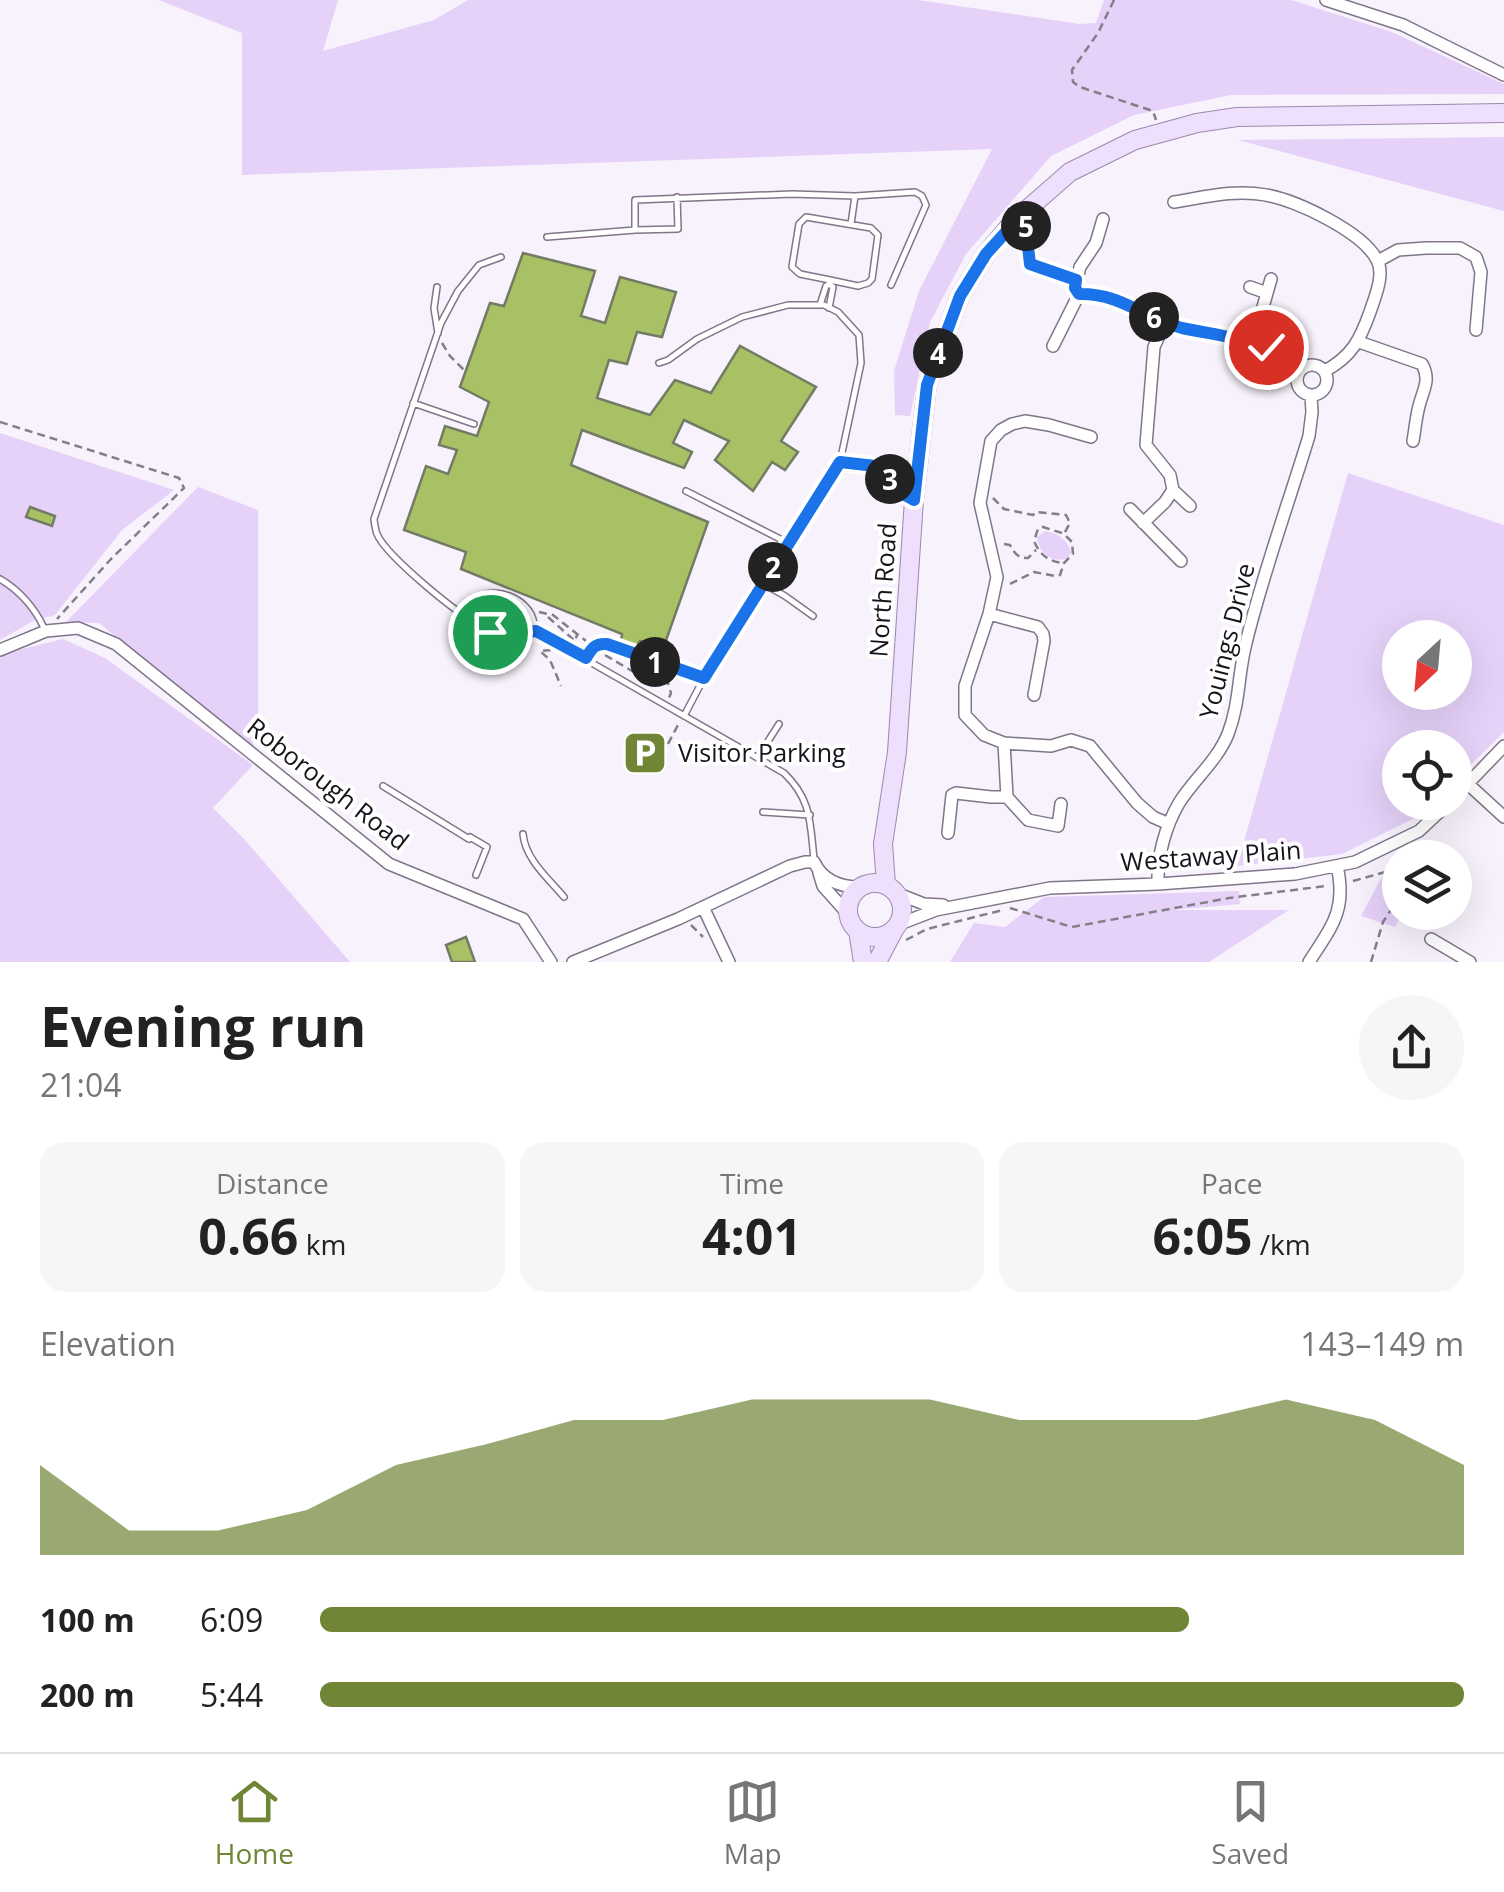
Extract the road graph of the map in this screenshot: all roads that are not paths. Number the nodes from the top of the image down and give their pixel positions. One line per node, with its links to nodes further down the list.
1 (1326, 0): 2 (street)
2 (1504, 75)
3 (1504, 113): 73 (main road, North Road)
4 (854, 196): 5 (lane); 8 (lane); 15 (lane)
5 (677, 197): 9 (lane); 9 (lane)
6 (1174, 202): 12 (street)
7 (1104, 219): 17 (street)
8 (851, 224): 14 (lane); 14 (lane)
9 (636, 230): 10 (lane)
10 (547, 237)
11 (501, 257): 24 (lane)
12 (1378, 260): 23 (street); 26 (street)
13 (1271, 279): 19 (street)
14 (830, 282): 20 (lane); 21 (lane)
15 (891, 284)
16 (437, 287): 24 (lane)
17 (1078, 287): 22 (street); 27 (street)
18 (1250, 287): 19 (street)
19 (1267, 293): 25 (street)
20 (820, 305): 21 (lane); 28 (lane)
21 (829, 308): 41 (lane)
22 (1165, 322): 25 (street); 36 (street)
23 (1476, 330)
24 (438, 333): 32 (lane)
25 (1253, 342): 29 (street)
26 (1359, 342): 30 (street); 35 (street)
27 (1053, 346)
28 (659, 363)
29 (1300, 370): 30 (street); 31 (street)
30 (1325, 371): 31 (street)
31 (1311, 396): 70 (street, Youings Drive)
32 (413, 403): 33 (lane); 46 (lane)
33 (474, 424)
34 (1091, 437): 45 (street)
35 (1414, 442)
36 (1173, 490): 38 (street); 40 (street)
37 (686, 491): 41 (lane)
38 (1190, 506)
39 (1130, 509): 40 (street)
40 (1143, 522): 42 (street)
41 (788, 543): 44 (lane)
42 (1181, 561)
43 (0, 578): 48 (lane)
44 (762, 583): 47 (lane); 54 (lane)
45 (989, 614): 55 (street); 58 (street)
46 (463, 616): 49 (lane); 50 (lane)
47 (812, 616)
48 (46, 631): 52 (street); 86 (street, Roborough Road)
49 (536, 631): 50 (lane); 53 (lane)
50 (490, 632): 51 (lane)
51 (484, 646)
52 (0, 650)
53 (586, 658): 54 (lane); 56 (lane)
54 (704, 678): 56 (lane)
55 (1034, 695)
56 (682, 719): 60 (lane)
57 (779, 724): 60 (lane)
58 (1004, 743): 64 (street); 70 (street)
59 (1504, 746): 61 (street, Westaway Plain)
60 (758, 758): 67 (lane)
61 (1472, 780)
62 (383, 786): 76 (lane)
63 (1472, 788): 68 (street)
64 (1007, 796): 65 (street); 71 (street)
65 (1061, 804)
66 (763, 812): 67 (lane)
67 (810, 814): 74 (lane)
68 (1504, 817)
69 (1431, 820): 75 (street, Westaway Plain)
70 (1168, 824): 77 (street, Youings Drive)
71 (948, 833)
72 (524, 834): 80 (lane)
73 (884, 844): 78 (main road, North Road); 79 (main road, North Road)
74 (816, 866): 78 (street); 82 (street); 83 (street)
75 (1337, 866): 77 (street, Westaway Plain); 91 (street)
76 (476, 874)
77 (1158, 884): 81 (street, Westaway Plain)
78 (863, 886): 79 (main road); 83 (main road)
79 (891, 889): 81 (street, Westaway Plain); 84 (main road)
80 (564, 897)
81 (958, 905): 84 (street, Westaway Plain)
82 (703, 908): 87 (street); 88 (street)
83 (853, 923): 84 (main road); 89 (main road)
84 (898, 932): 90 (main road)
85 (1432, 939): 92 (street)
86 (552, 962)
87 (573, 962)
88 (728, 962)
89 (863, 962)
90 (876, 962)
91 (1309, 962)
92 (1470, 962)

